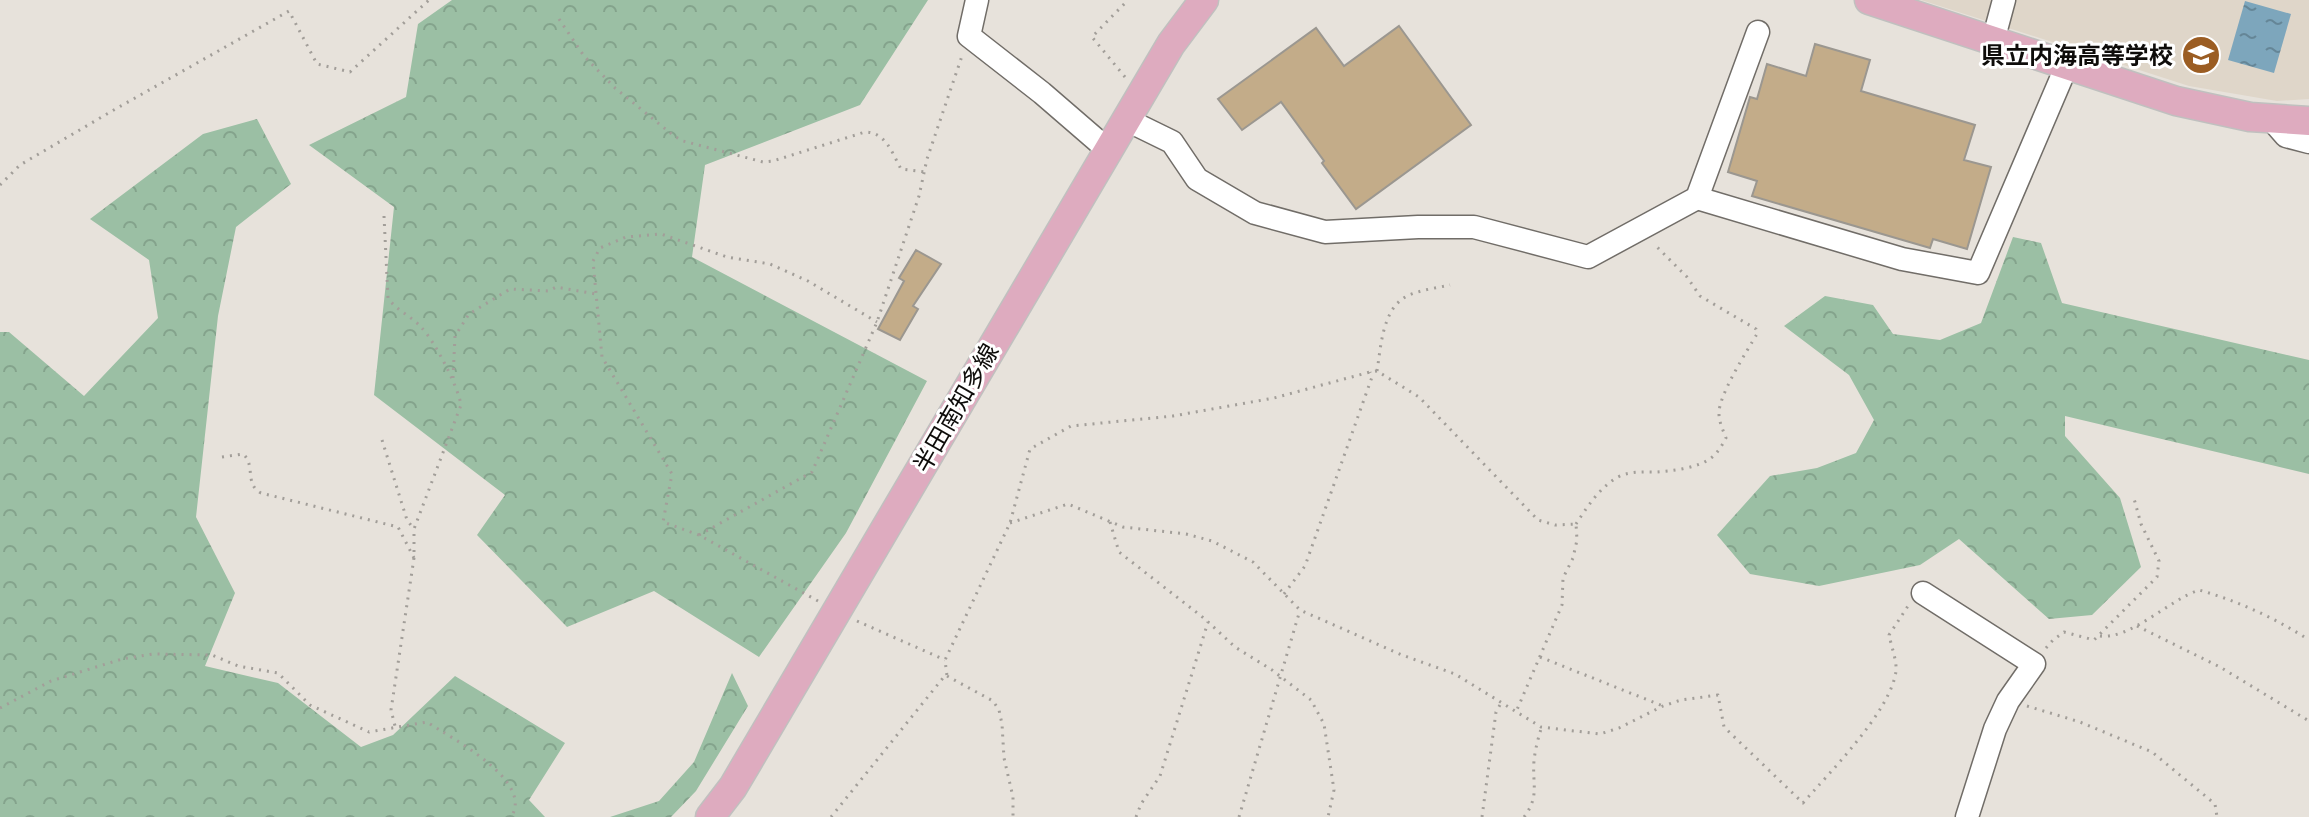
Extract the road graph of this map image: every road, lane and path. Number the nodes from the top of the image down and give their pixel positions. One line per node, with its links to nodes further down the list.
1 (429, 0): 18 (path)
2 (977, 0): 9 (street)
3 (1128, 0): 12 (path)
4 (1204, 0): 12 (main road, 半田南知多線)
5 (1869, 0): 10 (main road)
6 (2004, 0): 10 (street)
7 (559, 19): 17 (path)
8 (1758, 32): 19 (street)
9 (969, 36): 16 (street); 17 (path)
10 (1993, 41): 11 (main road)
11 (2067, 65): 13 (main road); 19 (street)
12 (1134, 107): 16 (main road, 半田南知多線); 21 (street)
13 (2272, 120): 14 (main road); 15 (street)
14 (2309, 121)
15 (2309, 142)
16 (1108, 150): 40 (main road, 半田南知多線)
17 (925, 172): 24 (path)
18 (0, 185)
19 (1697, 198): 21 (street)
20 (384, 216): 27 (path)
21 (1642, 228): 33 (path)
22 (1450, 285): 25 (path)
23 (596, 294): 24 (path); 27 (path); 35 (path)
24 (877, 322): 35 (path)
25 (1377, 371): 26 (path); 33 (path)
26 (1370, 372): 32 (path); 38 (path)
27 (452, 379): 34 (path)
28 (382, 440): 34 (path)
29 (222, 457): 36 (path)
30 (2133, 495): 43 (path)
31 (1109, 521): 32 (path); 38 (path); 41 (path)
32 (1010, 523): 46 (path)
33 (1576, 524): 45 (path)
34 (414, 529): 36 (path)
35 (699, 535): 40 (path)
36 (414, 558): 56 (path)
37 (1923, 593): 47 (street); 52 (path)
38 (1284, 594): 39 (path)
39 (1300, 610): 49 (path); 51 (path)
40 (837, 612): 46 (path); 59 (main road, 半田南知多線)
41 (1208, 622): 49 (path); 62 (path)
42 (2136, 626): 43 (path); 44 (path); 55 (path)
43 (2098, 636): 47 (path)
44 (2309, 640)
45 (1540, 657): 52 (path); 54 (path)
46 (945, 660): 48 (path)
47 (2034, 664): 50 (street)
48 (947, 676): 60 (path); 61 (path)
49 (1281, 677): 63 (path); 64 (path)
50 (2008, 701): 67 (street); 68 (path)
51 (1502, 702): 54 (path); 65 (path)
52 (1663, 706): 57 (path)
53 (0, 708): 56 (path)
54 (1516, 712): 57 (path)
55 (2309, 721)
56 (395, 726): 58 (path)
57 (1541, 727): 66 (path)
58 (511, 817)
59 (710, 817)
60 (831, 817)
61 (1013, 817)
62 (1136, 817)
63 (1239, 817)
64 (1328, 817)
65 (1482, 817)
66 (1524, 817)
67 (1967, 817)
68 (2217, 817)

